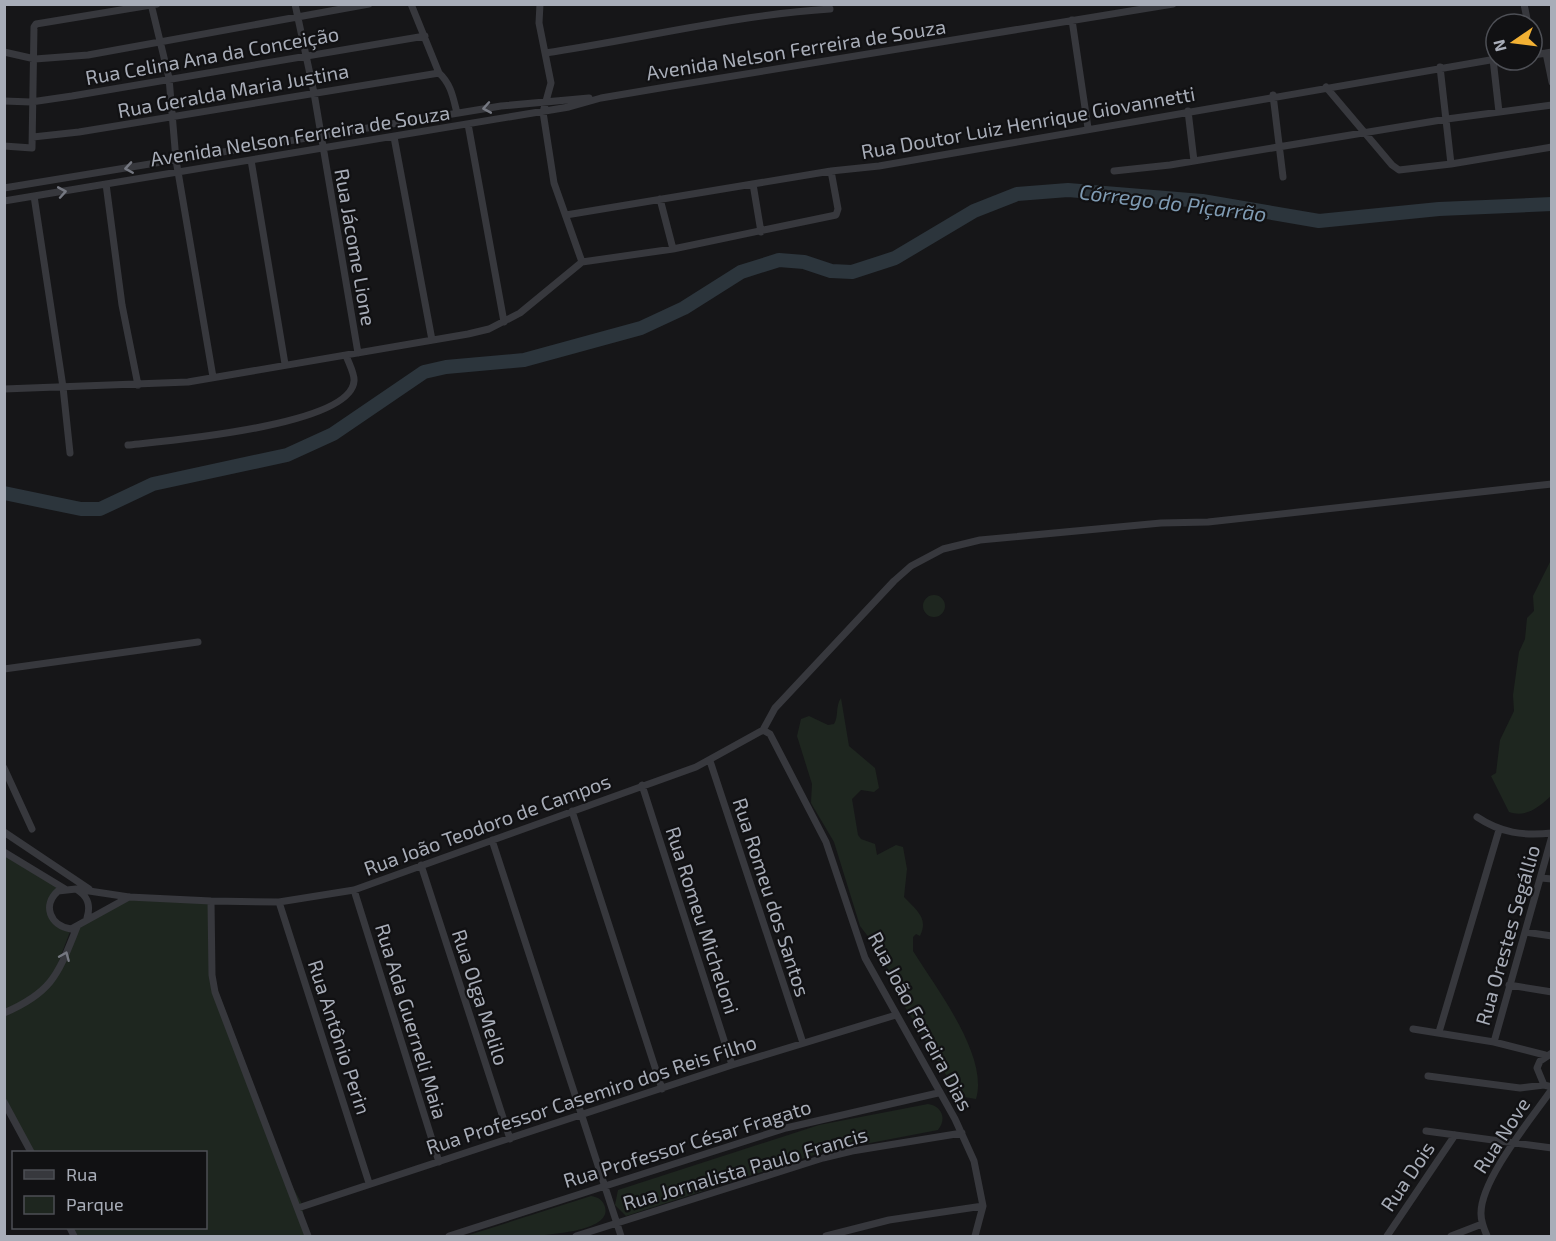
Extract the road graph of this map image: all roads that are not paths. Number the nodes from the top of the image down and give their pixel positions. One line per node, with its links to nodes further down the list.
1 (296, 4): 8 (street, Rua Jácome Lione)
2 (369, 4): 8 (street)
3 (540, 4): 14 (street)
4 (1173, 4): 9 (street, Avenida Nelson Ferreira de Souza)
5 (153, 5): 11 (street); 16 (street)
6 (412, 5): 10 (street)
7 (830, 9): 14 (street, Avenida Nelson Ferreira de Souza)
8 (298, 16): 11 (street); 15 (street, Rua Jácome Lione)
9 (1072, 20): 26 (street, Avenida Nelson Ferreira de Souza); 38 (street)
10 (425, 36): 15 (street, Rua Celina Ana da Conceição); 20 (street)
11 (162, 40): 16 (street); 21 (street)
12 (4, 52): 16 (street)
13 (1549, 52): 22 (street)
14 (545, 53): 27 (street)
15 (307, 55): 21 (street, Rua Celina Ana da Conceição); 24 (street, Rua Jácome Lione)
16 (35, 59): 29 (street)
17 (1484, 61): 18 (street, Rua Doutor Luiz Henrique Giovannetti)
18 (1440, 67): 23 (street, Rua Doutor Luiz Henrique Giovannetti); 36 (street)
19 (1496, 72): 33 (street)
20 (439, 73): 24 (street, Rua Geralda Maria Justina); 34 (street)
21 (169, 78): 29 (street, Rua Celina Ana da Conceição); 35 (street)
22 (1551, 82)
23 (1326, 87): 25 (street, Rua Doutor Luiz Henrique Giovannetti); 39 (street)
24 (314, 93): 35 (street, Rua Geralda Maria Justina); 41 (street, Rua Jácome Lione)
25 (1273, 95): 32 (street, Rua Doutor Luiz Henrique Giovannetti); 45 (street)
26 (601, 98): 27 (street, Avenida Nelson Ferreira de Souza); 31 (street, Avenida Nelson Ferreira de Souza)
27 (545, 100): 31 (street); 34 (street, Avenida Nelson Ferreira de Souza, one-way to 34)
28 (4, 101): 29 (street, Rua Celina Ana da Conceição)
29 (31, 102): 40 (street)
30 (1551, 105): 33 (street)
31 (543, 111): 37 (street, Avenida Nelson Ferreira de Souza); 61 (street)
32 (1188, 111): 38 (street, Rua Doutor Luiz Henrique Giovannetti); 49 (street)
33 (1499, 112): 36 (street)
34 (457, 113): 41 (street, Avenida Nelson Ferreira de Souza)
35 (173, 117): 40 (street, Rua Geralda Maria Justina); 47 (street)
36 (1447, 119): 39 (street); 50 (street)
37 (468, 124): 42 (street, Avenida Nelson Ferreira de Souza); 65 (street)
38 (1088, 128): 51 (street, Rua Doutor Luiz Henrique Giovannetti)
39 (1364, 133): 45 (street); 50 (street)
40 (33, 137): 43 (street)
41 (321, 137): 44 (street, Rua Jácome Lione); 47 (street, Avenida Nelson Ferreira de Souza)
42 (394, 137): 44 (street, Avenida Nelson Ferreira de Souza); 66 (street)
43 (4, 146)
44 (323, 147): 48 (street, Avenida Nelson Ferreira de Souza); 67 (street, Rua Jácome Lione)
45 (1281, 147): 49 (street); 54 (street)
46 (1551, 147): 50 (street)
47 (176, 160): 53 (street); 57 (street, Avenida Nelson Ferreira de Souza, one-way to 57)
48 (251, 160): 53 (street, Avenida Nelson Ferreira de Souza); 69 (street)
49 (1194, 161): 52 (street)
50 (1451, 164)
51 (831, 171): 56 (street, Rua Doutor Luiz Henrique Giovannetti); 62 (street)
52 (1114, 171)
53 (178, 172): 55 (street, Avenida Nelson Ferreira de Souza); 70 (street)
54 (1283, 177)
55 (106, 184): 58 (street, Avenida Nelson Ferreira de Souza, one-way to 55); 71 (street)
56 (753, 184): 59 (street, Rua Doutor Luiz Henrique Giovannetti); 62 (street)
57 (4, 188)
58 (34, 196): 60 (street, Avenida Nelson Ferreira de Souza); 72 (street)
59 (660, 199): 61 (street, Rua Doutor Luiz Henrique Giovannetti); 63 (street)
60 (4, 201)
61 (566, 215): 64 (street)
62 (761, 232): 63 (street)
63 (673, 249): 64 (street)
64 (582, 262): 65 (street)
65 (504, 322): 66 (street)
66 (432, 340): 67 (street)
67 (358, 353): 68 (street)
68 (346, 355): 69 (street); 74 (street)
69 (285, 364): 70 (street)
70 (213, 377): 71 (street)
71 (138, 385): 72 (street)
72 (63, 387): 73 (street); 75 (street)
73 (4, 389)
74 (129, 445)
75 (70, 453)
76 (1551, 484): 79 (street)
77 (198, 642): 78 (street)
78 (4, 669)
79 (763, 730): 80 (street, Rua João Teodoro de Campos); 110 (street, Rua João Ferreira Dias)
80 (710, 761): 82 (street, Rua João Teodoro de Campos); 113 (street, Rua Romeu dos Santos)
81 (4, 768): 85 (street)
82 (642, 785): 83 (street, Rua João Teodoro de Campos); 116 (street, Rua Romeu Micheloni)
83 (572, 811): 89 (street, Rua João Teodoro de Campos); 119 (street)
84 (1477, 817): 86 (street)
85 (32, 829)
86 (1499, 831): 88 (street); 112 (street)
87 (4, 832): 92 (street)
88 (1551, 834): 93 (street, Rua Orestes Segállio)
89 (492, 840): 91 (street, Rua João Teodoro de Campos); 122 (street)
90 (4, 852): 95 (street)
91 (421, 865): 98 (street, Rua João Teodoro de Campos); 126 (street, Rua Olga Melilo)
92 (64, 870): 95 (street); 99 (street)
93 (1541, 878): 94 (street); 105 (street, Rua Orestes Segállio)
94 (1551, 879)
95 (56, 883): 96 (street)
96 (65, 889): 97 (street); 104 (street)
97 (76, 889): 99 (street, Rua João Teodoro de Campos); 103 (street)
98 (354, 890): 102 (street, Rua João Teodoro de Campos); 130 (street, Rua Ada Guerneli Maia)
99 (91, 891): 100 (street, Rua João Teodoro de Campos)
100 (129, 897): 101 (street, Rua João Teodoro de Campos); 103 (street)
101 (211, 902): 102 (street, Rua João Teodoro de Campos); 134 (street)
102 (279, 902): 131 (street, Rua Antônio Perin)
103 (87, 918): 104 (street)
104 (77, 927): 109 (street, one-way to 104)
105 (1525, 932): 106 (street); 107 (street, Rua Orestes Segállio)
106 (1551, 936)
107 (1509, 985): 108 (street); 114 (street, Rua Orestes Segállio)
108 (1551, 992)
109 (4, 1013)
110 (896, 1015): 113 (street, Rua Professor Casemiro dos Reis Filho); 120 (street, Rua João Ferreira Dias)
111 (1413, 1029): 112 (street)
112 (1439, 1032): 114 (street)
113 (803, 1042): 116 (street, Rua Professor Casemiro dos Reis Filho)
114 (1494, 1042): 115 (street)
115 (1548, 1054): 118 (street)
116 (732, 1065): 119 (street, Rua Professor Casemiro dos Reis Filho)
117 (1428, 1076): 118 (street)
118 (1549, 1087): 127 (street, Rua Nove)
119 (662, 1089): 122 (street, Rua Professor Casemiro dos Reis Filho)
120 (938, 1093): 124 (street, Rua João Ferreira Dias); 132 (street, Rua Professor César Fragato)
121 (4, 1102): 129 (street)
122 (581, 1116): 126 (street, Rua Professor Casemiro dos Reis Filho); 132 (street)
123 (1426, 1131): 125 (street)
124 (962, 1133): 133 (street, Rua João Ferreira Dias); 135 (street, Rua Jornalista Paulo Francis)
125 (1455, 1135): 127 (street); 145 (street, Rua Dois)
126 (510, 1139): 130 (street, Rua Professor Casemiro dos Reis Filho)
127 (1515, 1143): 128 (street); 136 (street, Rua Nove)
128 (1551, 1148)
129 (30, 1151)
130 (439, 1162): 131 (street, Rua Professor Casemiro dos Reis Filho)
131 (369, 1183): 134 (street, Rua Professor Casemiro dos Reis Filho)
132 (605, 1185): 135 (street); 139 (street, Rua Professor César Fragato)
133 (983, 1206): 137 (street); 144 (street, Rua João Ferreira Dias)
134 (298, 1208): 138 (street)
135 (616, 1223): 140 (street, Rua Jornalista Paulo Francis); 141 (street)
136 (1482, 1224): 146 (street); 147 (street, Rua Nove)
137 (852, 1228): 142 (street); 143 (street)
138 (308, 1236)
139 (449, 1236)
140 (576, 1236)
141 (621, 1236)
142 (826, 1236)
143 (854, 1236)
144 (975, 1236)
145 (1389, 1236)
146 (1452, 1236)
147 (1487, 1236)

